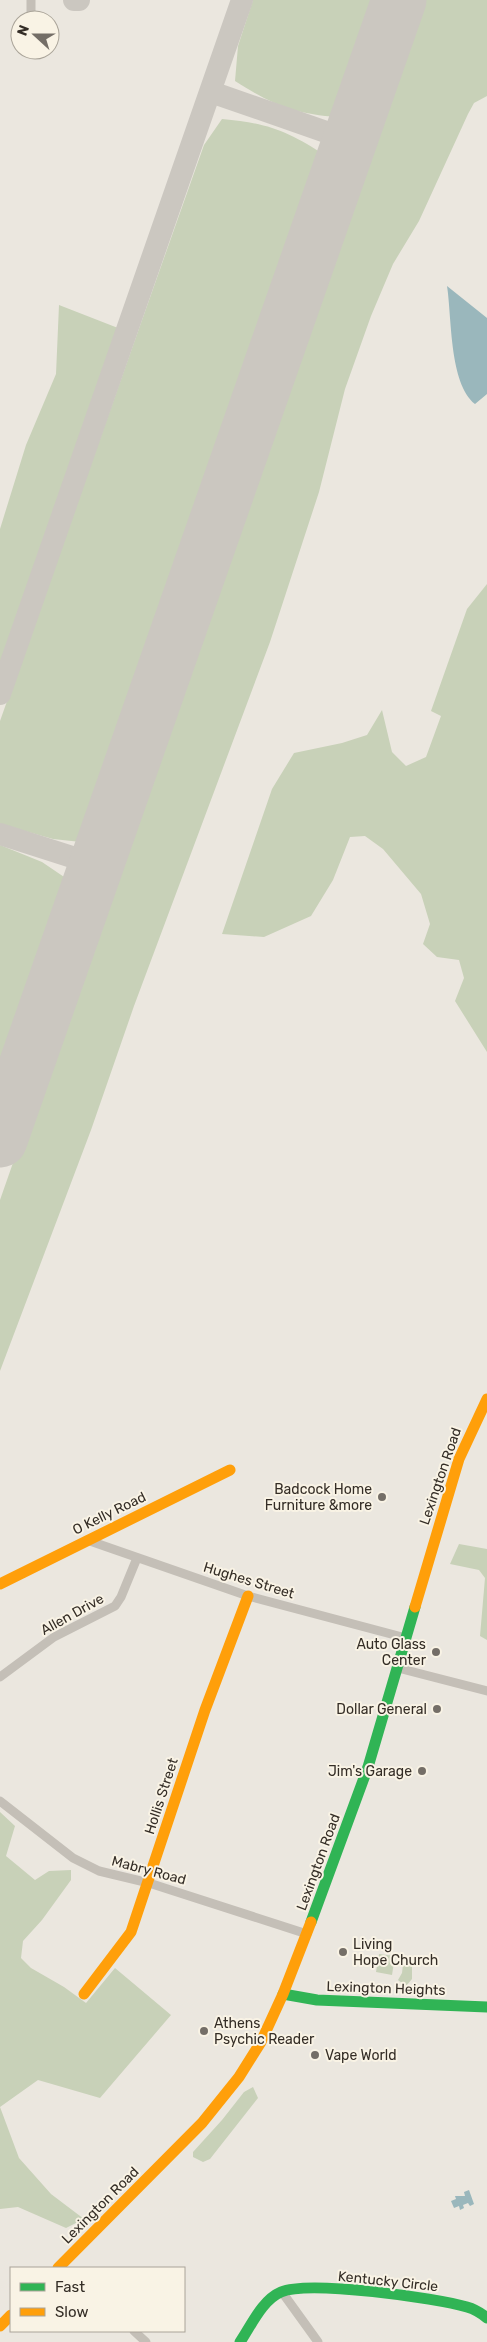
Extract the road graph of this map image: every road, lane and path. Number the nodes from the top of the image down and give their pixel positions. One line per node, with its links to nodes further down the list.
1 (487, 1399): 7 (main road, Lexington Road)
2 (230, 1470): 3 (main road, O Kelly Road)
3 (87, 1540): 4 (street, Hughes Street); 5 (main road, O Kelly Road)
4 (137, 1558): 6 (street, Hughes Street); 9 (street, Allen Drive)
5 (0, 1584)
6 (248, 1596): 7 (street, Hughes Street); 12 (main road, Hollis Street)
7 (406, 1638): 8 (main road, Lexington Road)
8 (398, 1668): 10 (street); 13 (main road, Lexington Road)
9 (0, 1677)
10 (487, 1691)
11 (0, 1801): 12 (street, Mabry Road)
12 (149, 1883): 13 (street, Mabry Road); 14 (main road, Hollis Street)
13 (307, 1934): 15 (main road, Lexington Road)
14 (84, 1994)
15 (283, 1994): 16 (main road, Lexington Heights); 17 (main road, Lexington Road)
16 (487, 2007)
17 (59, 2267)
18 (282, 2292): 20 (main road, Kentucky Circle); 24 (main road); 25 (street)
19 (10, 2316): 21 (main road)
20 (487, 2318)
21 (0, 2326)
22 (135, 2332): 23 (street)
23 (146, 2342)
24 (240, 2342)
25 (318, 2342)

